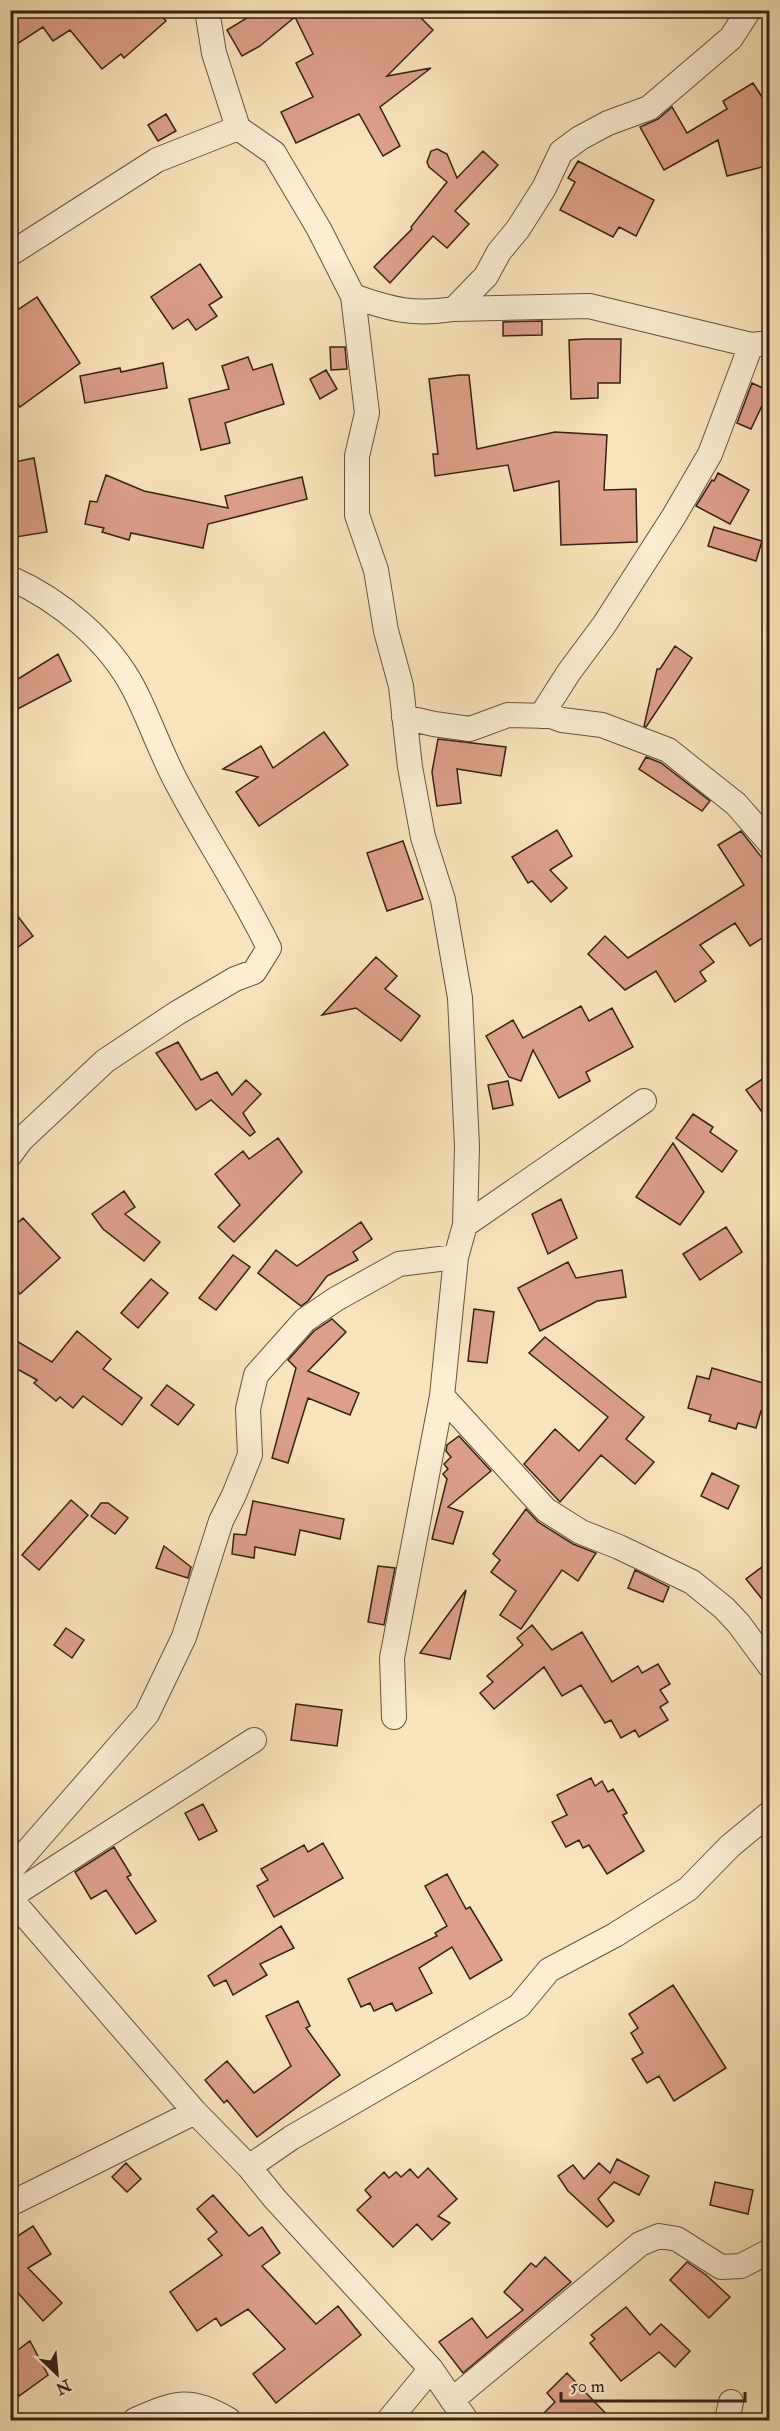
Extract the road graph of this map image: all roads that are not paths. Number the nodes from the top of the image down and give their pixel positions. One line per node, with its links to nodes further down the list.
1 (207, 10): 3 (street)
2 (749, 10): 6 (street)
3 (238, 128): 4 (street); 5 (street)
4 (10, 255)
5 (353, 296): 6 (street); 10 (street)
6 (454, 309): 7 (street)
7 (760, 344): 9 (street)
8 (10, 578): 13 (street)
9 (541, 716): 10 (street); 11 (street)
10 (404, 717): 14 (street)
11 (770, 843)
12 (644, 1101): 14 (street)
13 (10, 1155)
14 (465, 1225): 15 (street)
15 (456, 1257): 16 (street); 21 (street)
16 (442, 1396): 17 (street); 18 (street)
17 (770, 1666)
18 (394, 1717)
19 (255, 1740): 22 (street)
20 (770, 1813): 24 (street)
21 (10, 1872)
22 (10, 1897): 23 (street)
23 (195, 2112): 24 (street); 25 (street)
24 (249, 2167): 27 (street)
25 (10, 2204)
26 (770, 2251): 28 (street)
27 (431, 2370): 28 (street); 31 (street)
28 (452, 2400): 32 (street)
29 (135, 2421): 30 (street)
30 (229, 2421)
31 (389, 2421)
32 (466, 2421)

